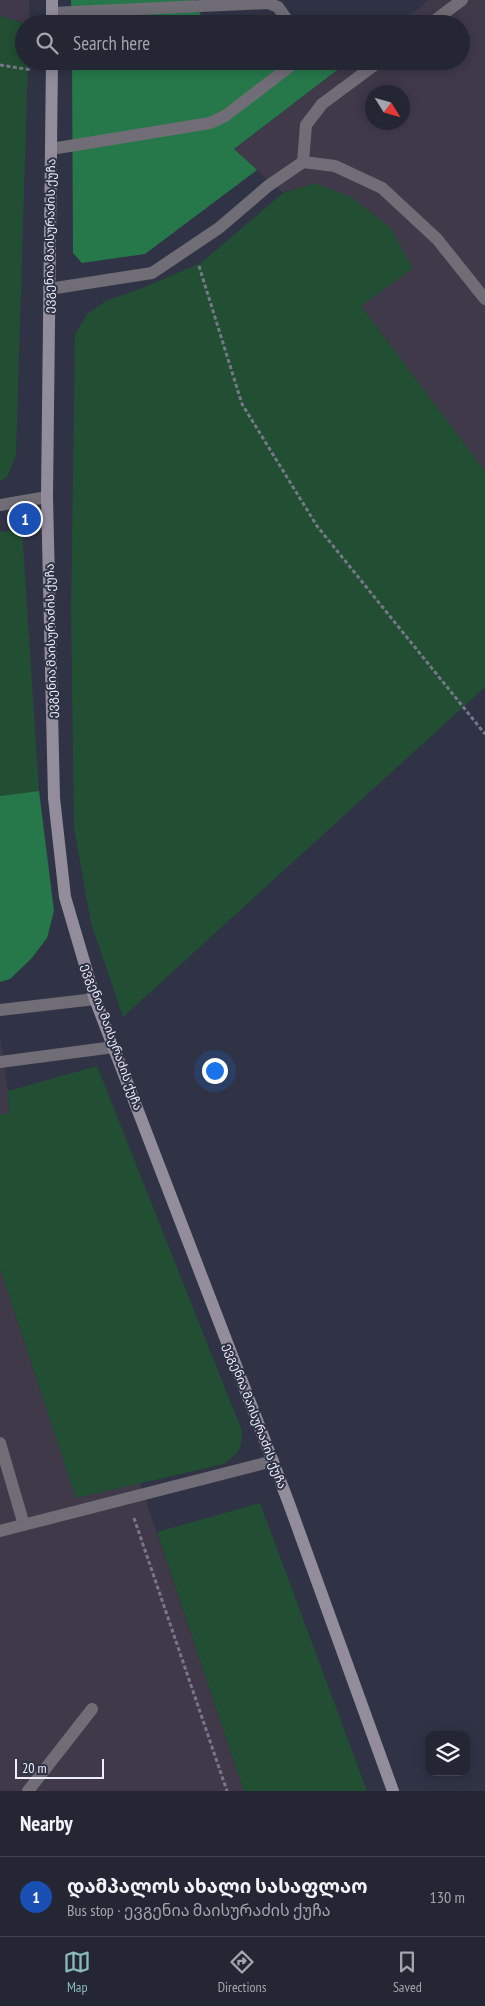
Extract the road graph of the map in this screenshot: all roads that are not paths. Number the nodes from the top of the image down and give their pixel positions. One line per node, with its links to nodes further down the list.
1 (52, 0): 3 (street)
2 (462, 0): 6 (street)
3 (52, 15)
4 (98, 15): 5 (street)
5 (284, 15)
6 (442, 15)
7 (52, 70): 10 (street, ევგენია მაისურაძის ქუჩა)
8 (285, 70): 10 (street)
9 (368, 70): 11 (street)
10 (50, 149): 12 (street, ევგენია მაისურაძის ქუჩა)
11 (303, 162): 12 (street); 13 (street)
12 (49, 289): 14 (street, ევგენია მაისურაძის ქუჩა)
13 (485, 299)
14 (47, 497): 15 (street); 16 (street, ევგენია მაისურაძის ქუჩა)
15 (0, 505)
16 (95, 998): 17 (street); 18 (street, ევგენია მაისურაძის ქუჩა)
17 (0, 1010)
18 (114, 1047): 19 (street); 21 (street, ევგენია მაისურაძის ქუჩა)
19 (0, 1062)
20 (0, 1443): 22 (street)
21 (273, 1461): 22 (street); 26 (street, ევგენია მაისურაძის ქუჩა)
22 (24, 1525): 23 (street)
23 (0, 1531)
24 (92, 1709): 25 (street)
25 (28, 1791)
26 (394, 1791)

